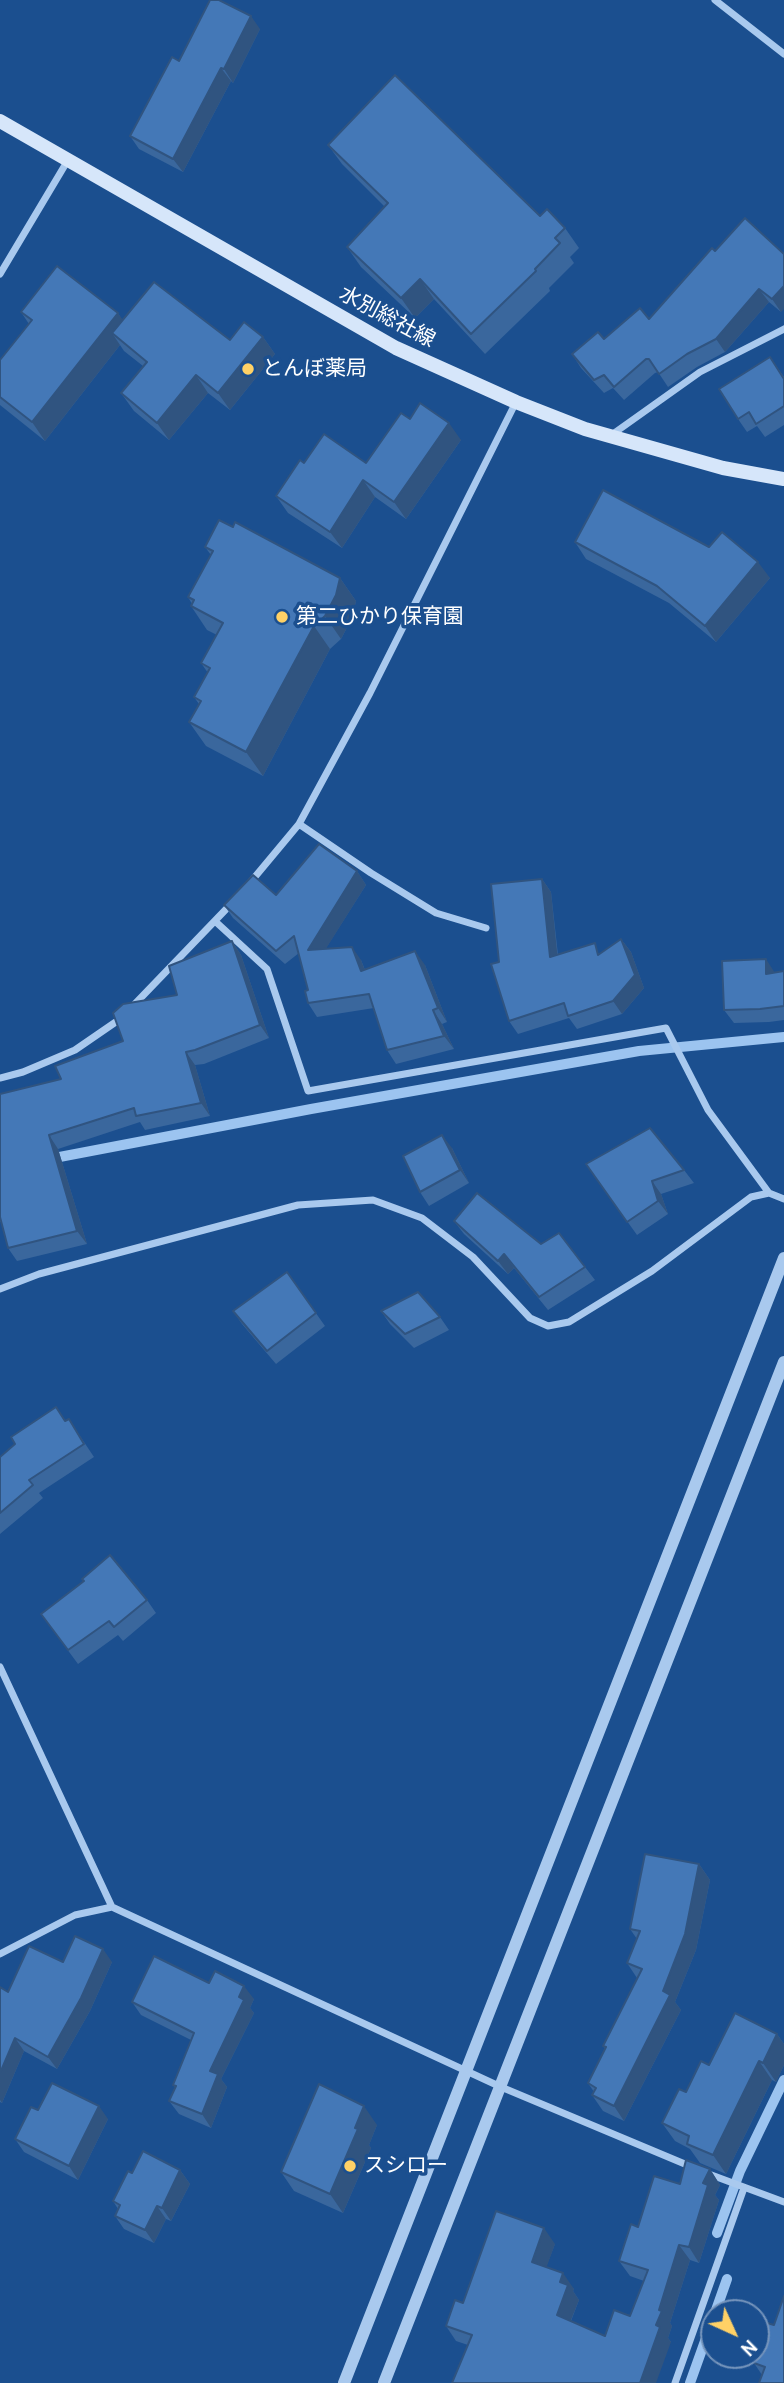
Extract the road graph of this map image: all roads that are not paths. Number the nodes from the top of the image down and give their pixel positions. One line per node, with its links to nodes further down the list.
1 (715, 0): 2 (street)
2 (784, 54)
3 (0, 121): 4 (main road, 水別総社線)
4 (68, 160): 5 (street); 7 (main road, 水別総社線)
5 (0, 274)
6 (784, 329): 8 (street)
7 (516, 402): 8 (main road, 水別総社線); 10 (street)
8 (610, 436): 9 (main road, 水別総社線)
9 (784, 479)
10 (299, 824): 11 (street); 12 (street)
11 (216, 922): 13 (street); 14 (street)
12 (486, 928)
13 (0, 1078)
14 (769, 1193): 15 (street); 17 (street)
15 (784, 1199)
16 (784, 1258): 22 (street)
17 (0, 1289)
18 (784, 1362): 23 (street)
19 (0, 1667): 20 (street)
20 (112, 1907): 21 (street); 22 (street)
21 (0, 1954)
22 (467, 2072): 23 (street); 26 (street)
23 (500, 2087): 24 (street); 27 (street)
24 (737, 2186): 25 (street); 28 (street)
25 (784, 2202)
26 (344, 2383)
27 (384, 2383)
28 (675, 2383)

